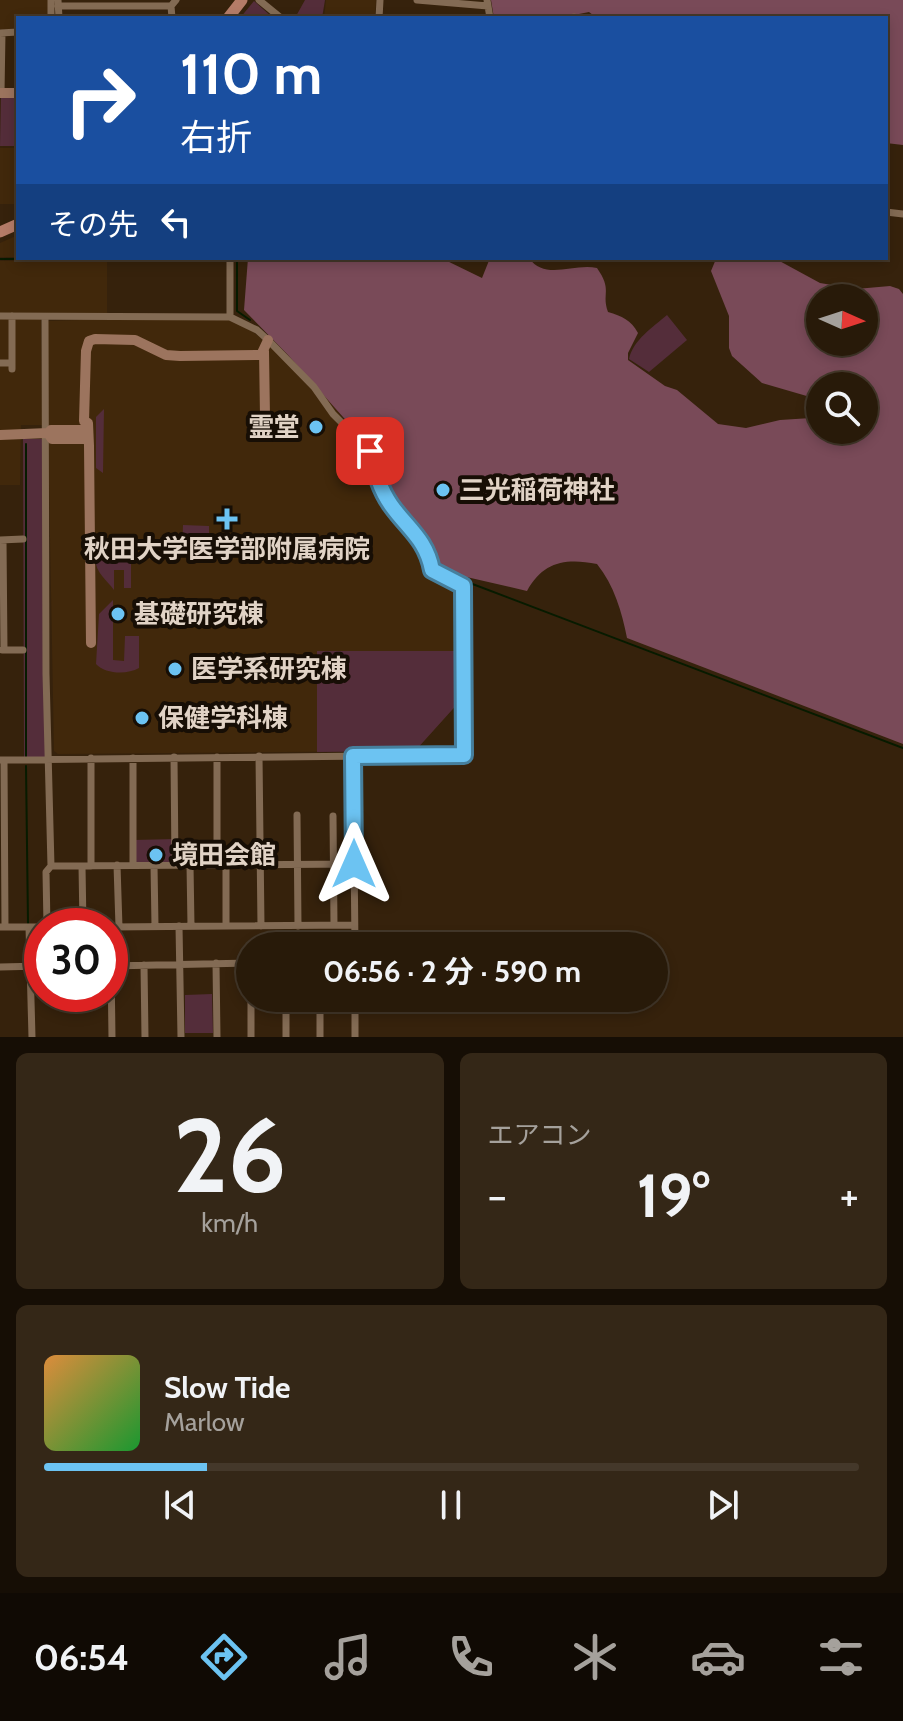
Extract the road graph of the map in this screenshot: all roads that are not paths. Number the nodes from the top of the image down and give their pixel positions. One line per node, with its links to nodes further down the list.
1 (242, 0): 8 (main road)
2 (259, 0): 9 (street)
3 (417, 0): 7 (street)
4 (58, 3): 5 (street)
5 (153, 3): 6 (street)
6 (174, 3)
7 (488, 3)
8 (230, 16)
9 (279, 16)
10 (1, 33): 11 (street)
11 (1, 93)
12 (230, 260): 16 (street)
13 (0, 316): 14 (street)
14 (12, 316): 15 (street); 19 (street)
15 (45, 317): 16 (street); 21 (street)
16 (230, 317): 17 (street)
17 (268, 340): 18 (street); 30 (street)
18 (264, 351): 20 (street); 23 (street)
19 (0, 363)
20 (265, 417)
21 (47, 433): 22 (street); 23 (street); 36 (street)
22 (0, 435)
23 (88, 435): 26 (street)
24 (23, 539): 25 (street)
25 (2, 540): 27 (street)
26 (91, 643)
27 (2, 650): 28 (street)
28 (23, 650)
29 (259, 756): 30 (street); 32 (street); 39 (street)
30 (353, 756): 42 (street)
31 (174, 757): 32 (street); 34 (street); 46 (street)
32 (217, 757): 48 (street)
33 (91, 758): 34 (street); 36 (street); 51 (street)
34 (133, 758): 44 (street)
35 (2, 760): 36 (street); 63 (street)
36 (48, 760): 50 (street)
37 (297, 815): 40 (street)
38 (333, 816): 41 (street)
39 (259, 864): 40 (street); 49 (street); 61 (street)
40 (298, 864): 41 (street); 62 (street)
41 (333, 864): 42 (street); 55 (street)
42 (354, 864): 56 (street)
43 (117, 865): 44 (street); 51 (street); 54 (street)
44 (133, 865): 45 (street)
45 (154, 865): 46 (street); 57 (street)
46 (175, 865): 47 (street)
47 (190, 865): 48 (street); 59 (street)
48 (217, 865): 49 (street)
49 (226, 865): 60 (street)
50 (51, 866): 51 (street); 52 (street)
51 (86, 866): 53 (street)
52 (45, 908)
53 (84, 908)
54 (116, 908)
55 (334, 925): 56 (street); 62 (street)
56 (354, 925): 66 (street)
57 (155, 926): 58 (street); 65 (street)
58 (179, 926): 59 (street); 69 (street)
59 (191, 926): 60 (street)
60 (226, 926): 61 (street)
61 (261, 926): 62 (street)
62 (298, 926)
63 (2, 927): 64 (street)
64 (24, 927)
65 (128, 927)
66 (354, 932)
67 (216, 963): 68 (street); 69 (street); 84 (street)
68 (236, 963)
69 (179, 964): 71 (street); 83 (street)
70 (128, 965): 71 (street)
71 (144, 965): 82 (street)
72 (24, 966): 73 (street)
73 (0, 967)
74 (31, 1012): 80 (street)
75 (112, 1012): 81 (street)
76 (251, 1012): 85 (street)
77 (286, 1012): 86 (street)
78 (320, 1012): 87 (street)
79 (355, 1012): 88 (street)
80 (32, 1037)
81 (112, 1037)
82 (145, 1037)
83 (181, 1037)
84 (217, 1037)
85 (251, 1037)
86 (286, 1037)
87 (320, 1037)
88 (355, 1037)

